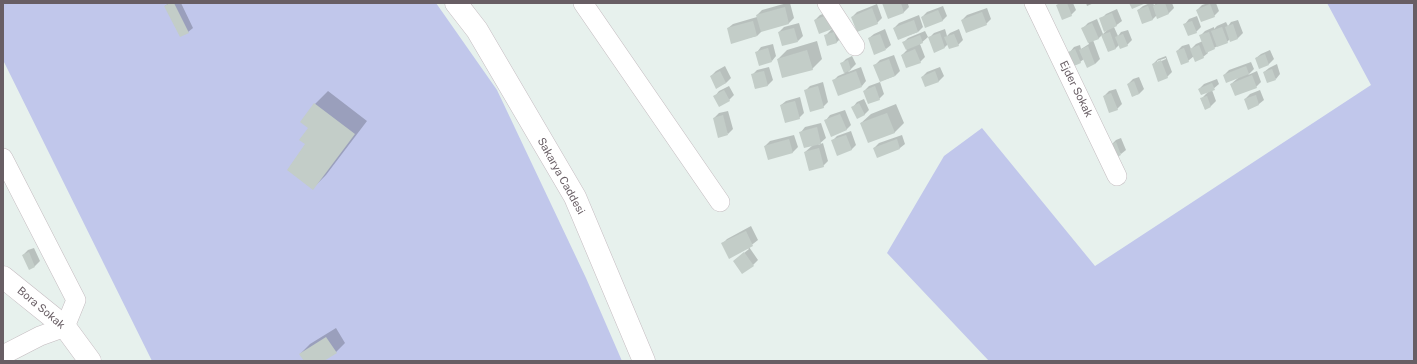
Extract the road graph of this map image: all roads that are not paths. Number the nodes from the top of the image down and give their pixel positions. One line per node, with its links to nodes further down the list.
1 (456, 3): 13 (main road, Sakarya Caddesi)
2 (583, 3): 8 (street)
3 (827, 3): 5 (street)
4 (1034, 3): 7 (street, Ejder Sokak)
5 (855, 46)
6 (3, 158): 10 (street)
7 (1117, 176)
8 (720, 202)
9 (3, 277): 10 (main road, Bora Sokak)
10 (65, 327): 11 (street); 12 (main road, Bora Sokak)
11 (3, 355)
12 (90, 361)
13 (644, 361)

